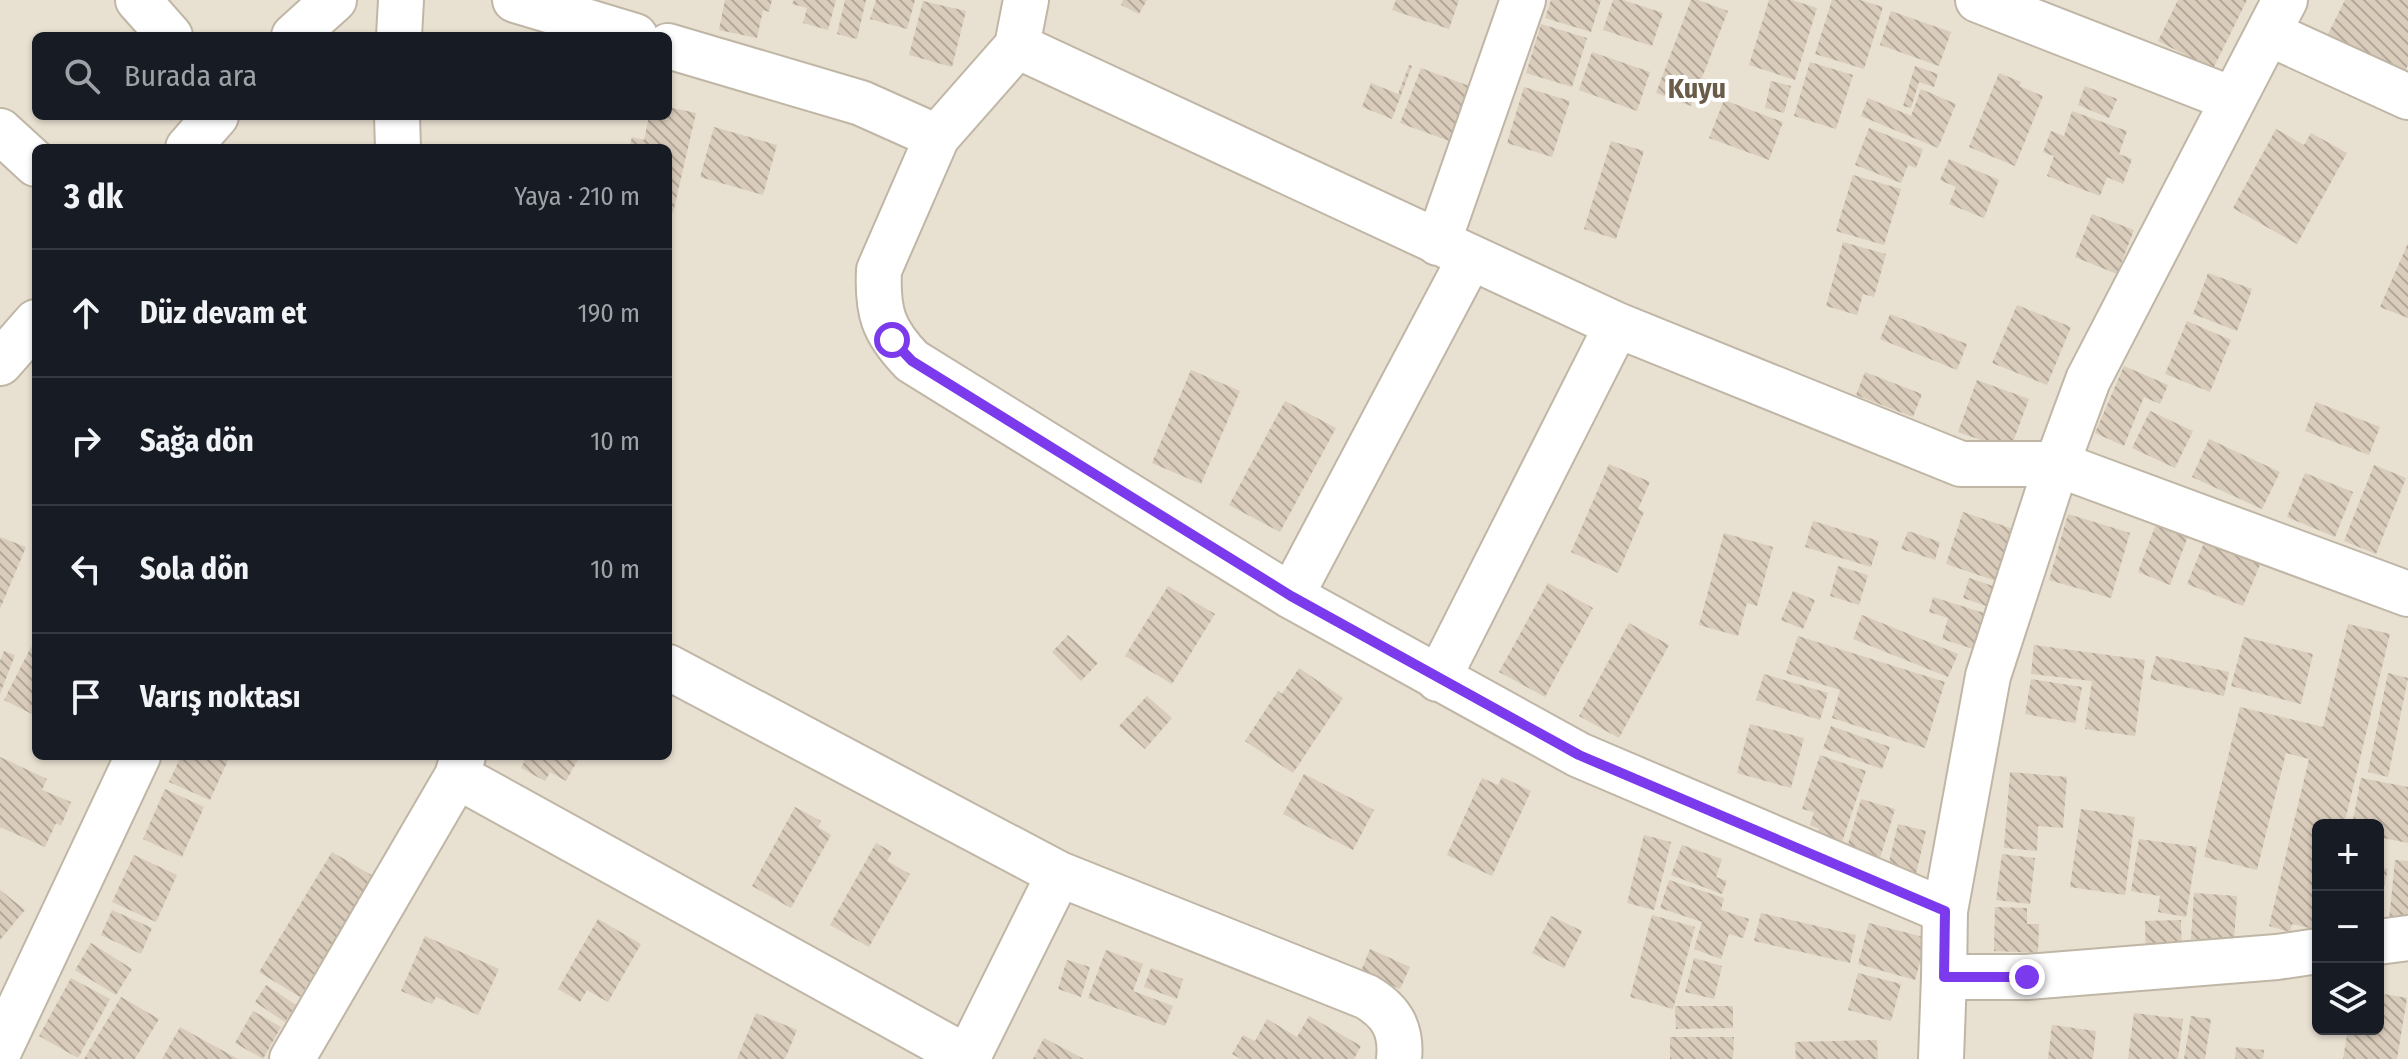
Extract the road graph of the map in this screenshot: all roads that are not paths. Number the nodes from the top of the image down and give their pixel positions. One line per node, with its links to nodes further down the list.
1 (138, 0): 9 (street)
2 (334, 0): 10 (street)
3 (401, 0): 11 (street)
4 (515, 0): 12 (street)
5 (1026, 0): 13 (street)
6 (1523, 0): 24 (street)
7 (1978, 0): 16 (street)
8 (2276, 17): 15 (street); 16 (street)
9 (166, 32)
10 (298, 32)
11 (399, 32)
12 (622, 32)
13 (1017, 46): 20 (street); 24 (street)
14 (672, 47): 20 (street)
15 (2408, 97)
16 (2232, 99): 28 (street)
17 (212, 120): 21 (street)
18 (397, 120): 22 (street)
19 (0, 131): 23 (street)
20 (937, 137): 30 (street)
21 (192, 144)
22 (398, 144)
23 (32, 160)
24 (1454, 250): 25 (street); 30 (street)
25 (1617, 325): 28 (street); 32 (street)
26 (32, 327): 27 (street)
27 (0, 363)
28 (2057, 464): 29 (street); 36 (street)
29 (2408, 594)
30 (1291, 596): 32 (street)
31 (672, 669): 35 (street)
32 (1438, 679): 36 (street)
33 (136, 760): 41 (street)
34 (460, 766): 42 (street); 43 (street)
35 (1059, 874): 43 (street); 44 (street)
36 (1945, 911): 40 (street)
37 (2408, 938): 38 (street)
38 (2384, 941)
39 (2312, 952): 40 (street)
40 (1944, 977): 45 (street)
41 (0, 1049)
42 (292, 1059)
43 (967, 1059)
44 (1399, 1059)
45 (1941, 1059)

